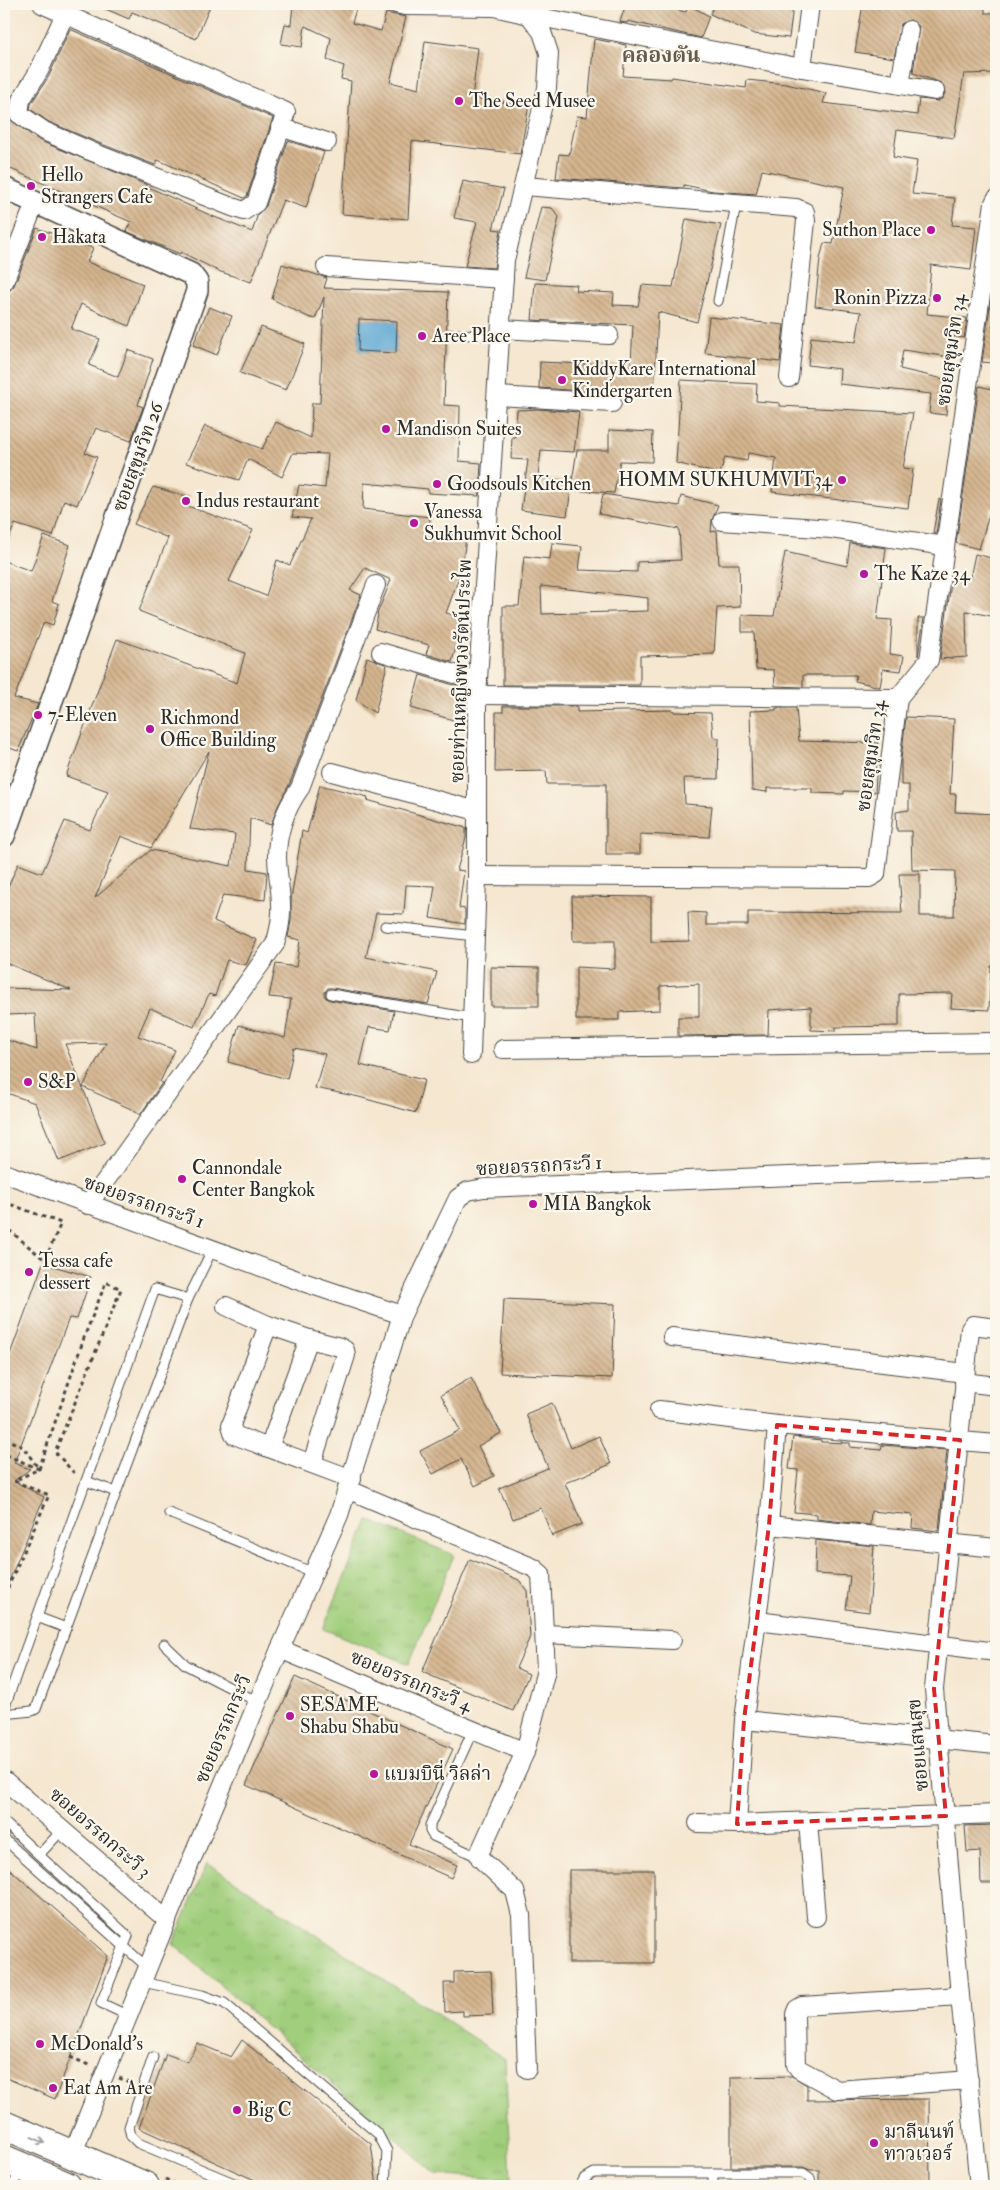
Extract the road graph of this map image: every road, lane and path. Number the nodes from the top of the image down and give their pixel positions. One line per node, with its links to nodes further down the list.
1 (42, 4): 4 (street)
2 (396, 4): 5 (street)
3 (810, 4): 7 (street)
4 (66, 14): 10 (street); 10 (street)
5 (529, 15): 7 (street); 12 (street, ซอยท่านหญิงพวงรัตน์ประไพ)
6 (908, 30): 8 (street)
7 (802, 68): 8 (street)
8 (900, 85): 9 (street)
9 (936, 91)
10 (280, 127): 11 (street)
11 (327, 142)
12 (524, 186): 16 (street); 19 (street, ซอยท่านหญิงพวงรัตน์ประไพ)
13 (4, 188): 15 (street, ซอยสุขุมวิท 26)
14 (996, 199): 29 (street, ซอยสุขุมวิท 34)
15 (35, 203): 17 (street); 36 (street, ซอยสุขุมวิท 26)
16 (736, 204): 21 (lane); 25 (street)
17 (9, 251): 20 (street)
18 (326, 267): 19 (street)
19 (504, 278): 22 (street, ซอยท่านหญิงพวงรัตน์ประไพ)
20 (4, 282)
21 (718, 301)
22 (501, 332): 23 (lane); 24 (street); 26 (street, ซอยท่านหญิงพวงรัตน์ประไพ)
23 (452, 334)
24 (608, 335)
25 (789, 378)
26 (498, 396): 27 (street); 32 (street, ซอยท่านหญิงพวงรัตน์ประไพ)
27 (612, 403)
28 (722, 521): 29 (street)
29 (945, 546): 33 (street, ซอยสุขุมวิท 34)
30 (376, 585): 48 (street)
31 (381, 652): 32 (street)
32 (478, 688): 33 (street); 35 (street, ซอยท่านหญิงพวงรัตน์ประไพ)
33 (898, 698): 37 (street, ซอยสุขุมวิท 34)
34 (332, 772): 35 (street)
35 (477, 811): 37 (street, ซอยท่านหญิงพวงรัตน์ประไพ)
36 (4, 836)
37 (476, 876): 39 (street, ซอยท่านหญิงพวงรัตน์ประไพ)
38 (385, 926): 39 (lane)
39 (475, 936): 41 (street, ซอยท่านหญิงพวงรัตน์ประไพ)
40 (331, 994): 41 (lane)
41 (472, 1018): 44 (street, ซอยท่านหญิงพวงรัตน์ประไพ)
42 (996, 1042): 43 (street)
43 (503, 1049)
44 (471, 1055)
45 (996, 1168): 53 (street, ซอยอรรถกระวี 1)
46 (4, 1173): 48 (street, ซอยอรรถกระวี 1)
47 (4, 1202): 49 (path)
48 (88, 1205): 50 (street, ซอยอรรถกระวี 1)
49 (4, 1232)
50 (213, 1248): 51 (lane); 53 (street, ซอยอรรถกระวี 1)
51 (188, 1300): 70 (lane); 72 (lane)
52 (226, 1306): 54 (street)
53 (402, 1315): 71 (street, ซอยอรรถกระวี)
54 (268, 1324): 57 (street); 65 (street)
55 (996, 1328): 58 (street, ซอยแสนสุข)
56 (672, 1337): 58 (street)
57 (308, 1339): 65 (street); 67 (street)
58 (964, 1377): 59 (street); 63 (street, ซอยแสนสุข)
59 (996, 1386)
60 (659, 1410): 61 (street)
61 (776, 1426): 63 (street); 74 (street)
62 (4, 1438): 68 (path)
63 (960, 1440): 64 (street); 75 (street, ซอยแสนสุข)
64 (996, 1444)
65 (269, 1448): 67 (street)
66 (4, 1454): 68 (path)
67 (312, 1463): 71 (street)
68 (38, 1468): 69 (path); 78 (path)
69 (76, 1476)
70 (86, 1481): 72 (lane); 79 (lane)
71 (350, 1484): 77 (street, ซอยอรรถกระวี); 82 (street)
72 (116, 1492): 81 (lane)
73 (169, 1513): 77 (lane)
74 (769, 1525): 75 (street); 80 (street)
75 (948, 1542): 76 (street); 85 (street, ซอยแสนสุข)
76 (996, 1548)
77 (314, 1573): 86 (street, ซอยอรรถกระวี)
78 (4, 1595)
79 (37, 1617): 81 (lane); 89 (lane)
80 (758, 1621): 85 (street); 91 (street)
81 (66, 1628): 90 (lane)
82 (545, 1634): 83 (street); 95 (street)
83 (672, 1640)
84 (164, 1644): 88 (lane)
85 (938, 1645): 87 (street); 93 (street, ซอยแสนสุข)
86 (280, 1648): 88 (street, ซอยอรรถกระวี); 92 (street, ซอยอรรถกระวี 4)
87 (996, 1652)
88 (258, 1702): 108 (street, ซอยอรรถกระวี)
89 (4, 1709)
90 (4, 1714)
91 (744, 1720): 93 (street); 102 (street)
92 (473, 1730): 95 (street, ซอยอรรถกระวี 4); 106 (lane)
93 (939, 1739): 94 (street); 98 (street, ซอยแสนสุข)
94 (996, 1745)
95 (525, 1752): 106 (street)
96 (4, 1780): 103 (street, ซอยอรรถกระวี 3)
97 (996, 1814): 98 (street)
98 (946, 1816): 100 (street); 111 (street, ซอยแสนสุข)
99 (4, 1822): 105 (lane)
100 (808, 1822): 102 (street); 107 (street)
101 (698, 1823): 102 (street)
102 (737, 1824)
103 (63, 1829): 105 (lane); 108 (street, ซอยอรรถกระวี 3)
104 (4, 1839): 109 (lane)
105 (39, 1855): 109 (lane)
106 (480, 1858): 114 (street)
107 (816, 1917)
108 (168, 1920): 110 (street, ซอยอรรถกระวี)
109 (123, 1946): 110 (lane); 112 (lane)
110 (146, 1975): 112 (street, ซอยอรรถกระวี); 123 (lane)
111 (960, 1996): 115 (street, ซอยแสนสุข); 115 (street)
112 (129, 2016): 117 (street, ซอยอรรถกระวี)
113 (153, 2057): 122 (lane)
114 (527, 2069)
115 (969, 2080): 127 (street, ซอยแสนสุข)
116 (4, 2125): 117 (main road, one-way to 117)
117 (72, 2155): 120 (main road); 121 (main road)
118 (13, 2171): 120 (main road)
119 (713, 2173): 124 (lane); 125 (lane); 126 (lane)
120 (64, 2185)
121 (144, 2186)
122 (241, 2186)
123 (384, 2186)
124 (580, 2186)
125 (713, 2186)
126 (811, 2186)
127 (979, 2186)

